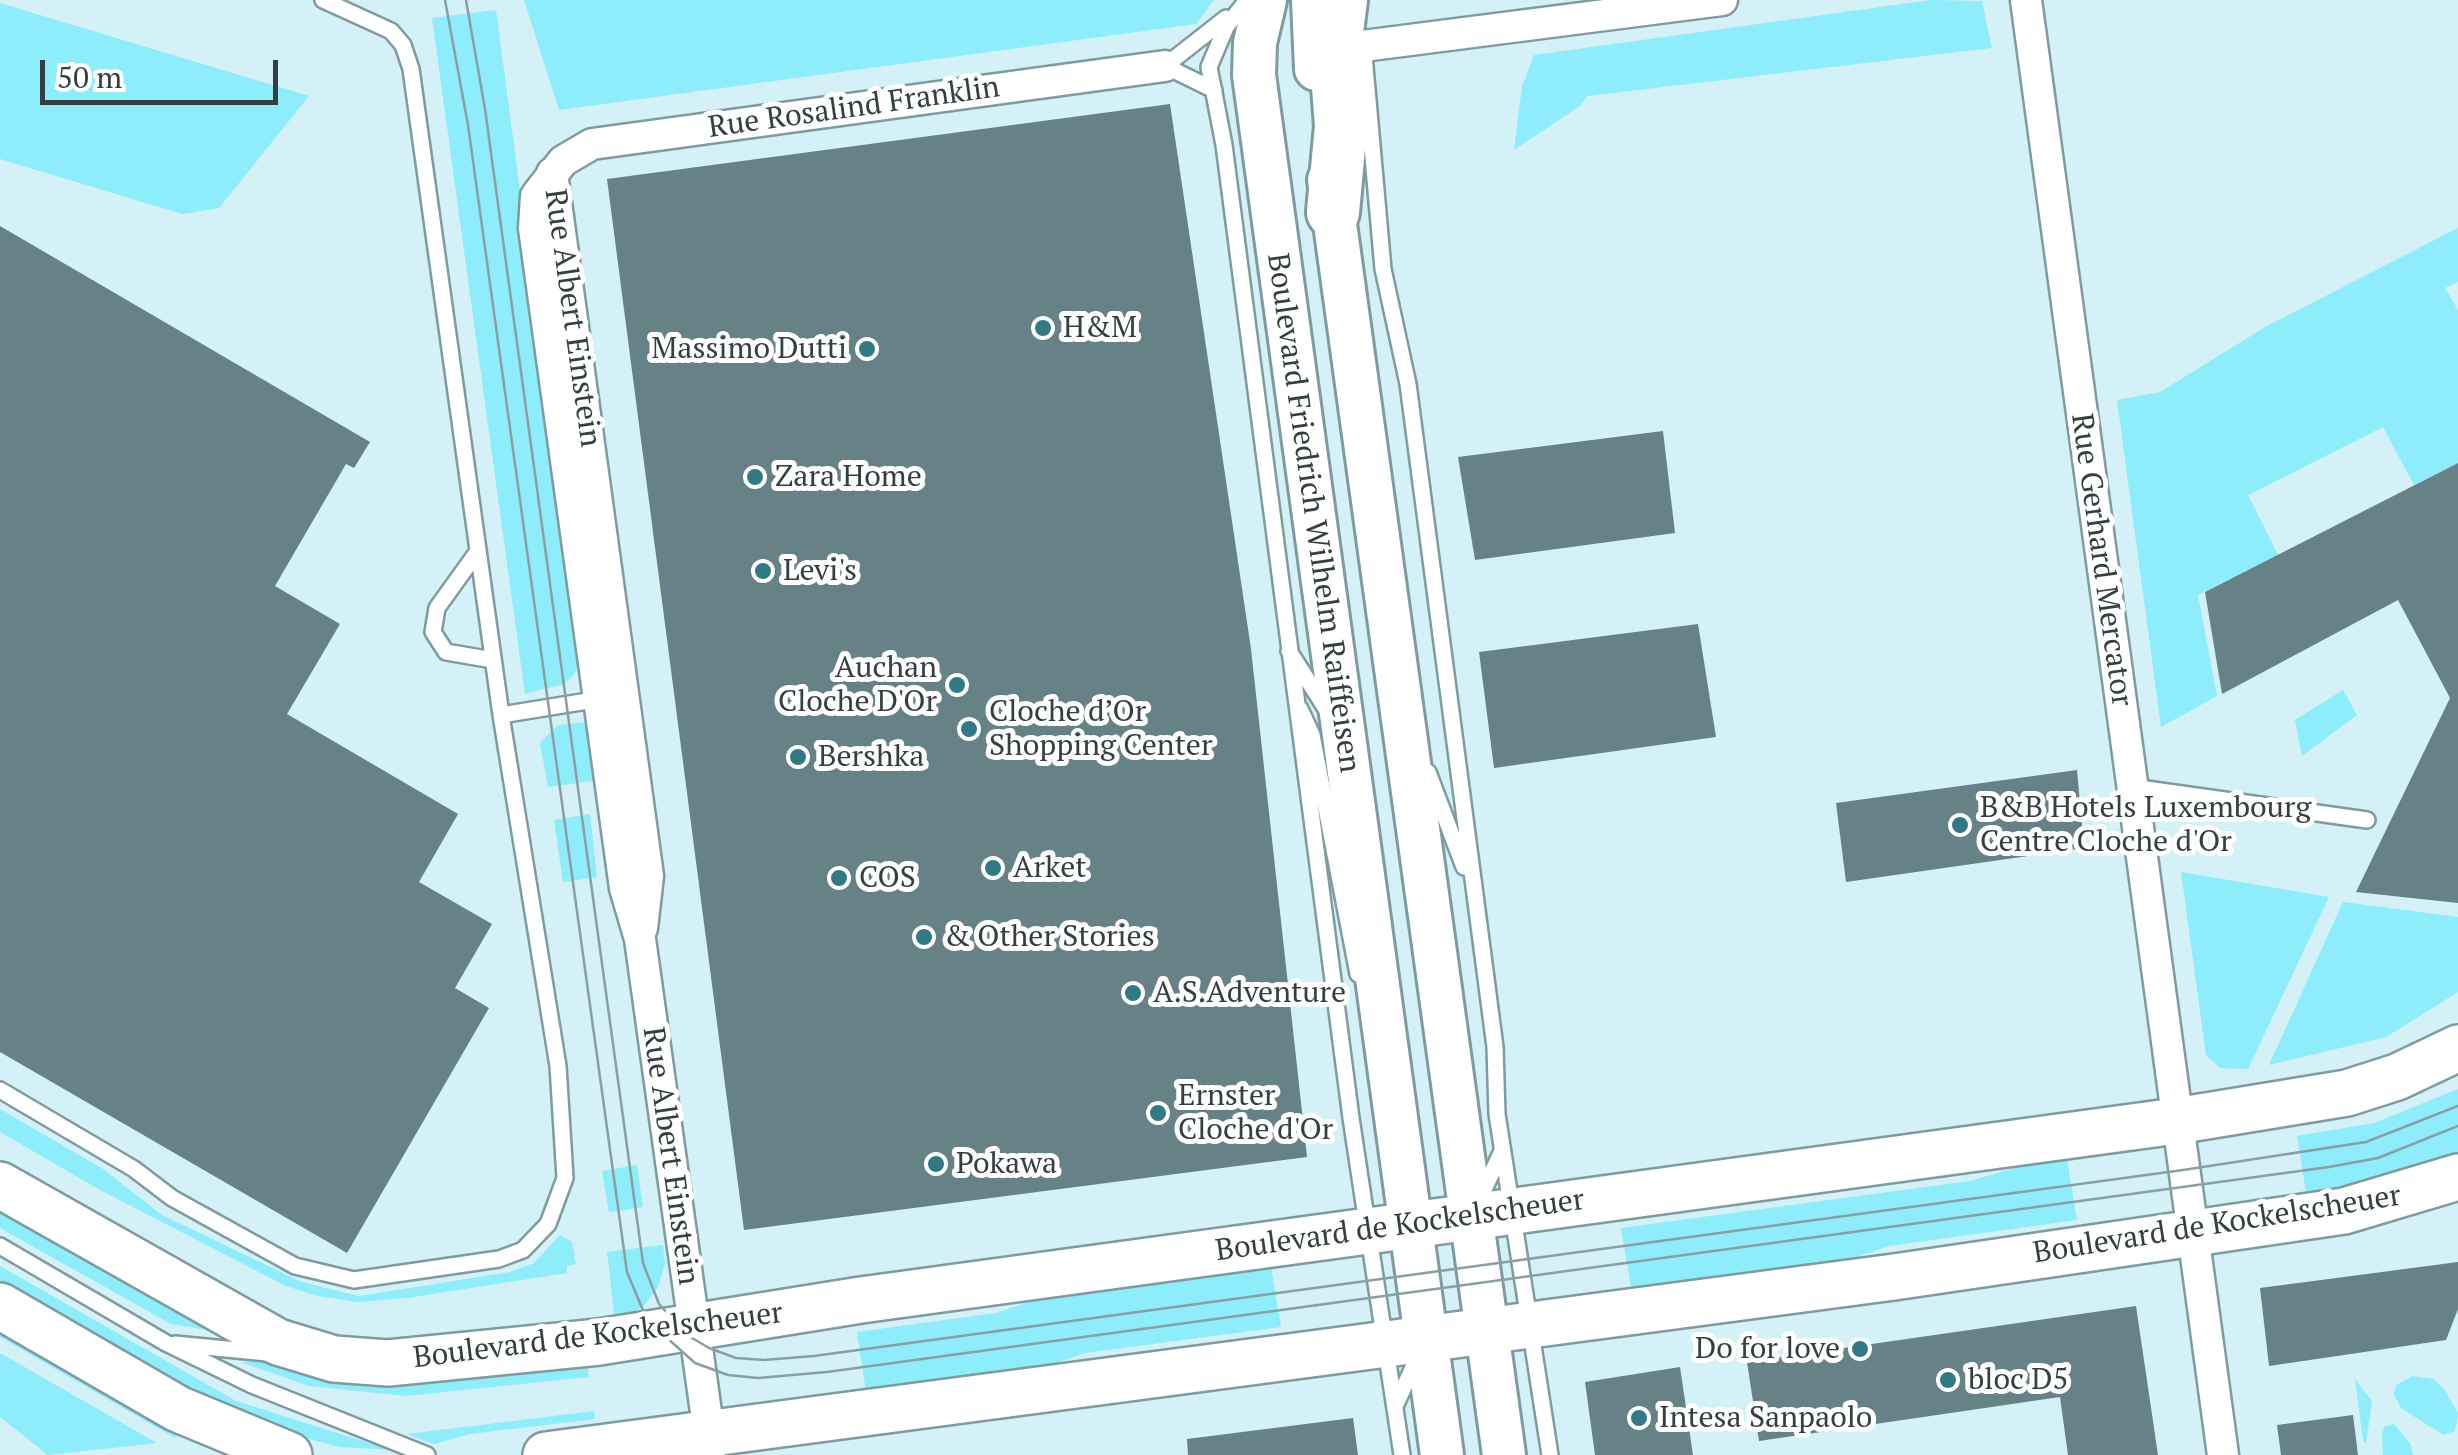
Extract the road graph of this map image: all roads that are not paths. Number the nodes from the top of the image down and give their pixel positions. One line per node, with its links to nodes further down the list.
1 (322, 0): 12 (lane)
2 (1247, 0): 8 (lane); 9 (lane, Boulevard Friedrich Wilhelm Raiffeisen)
3 (1264, 0): 19 (main road, Boulevard Friedrich Wilhelm Raiffeisen)
4 (1313, 0): 11 (main road, Boulevard Friedrich Wilhelm Raiffeisen)
5 (1722, 0): 7 (street)
6 (2026, 0): 20 (street, Rue Gerhard Mercator)
7 (1355, 22): 11 (highway); 22 (lane, Boulevard Friedrich Wilhelm Raiffeisen)
8 (1166, 66): 9 (lane); 10 (street, Rue Rosalind Franklin)
9 (1214, 90): 13 (lane, Boulevard Friedrich Wilhelm Raiffeisen)
10 (552, 173): 17 (street, Rue Albert Einstein)
11 (1334, 212): 16 (main road, Boulevard Friedrich Wilhelm Raiffeisen)
12 (478, 550): 14 (lane); 14 (lane)
13 (1286, 648): 15 (lane, Boulevard Friedrich Wilhelm Raiffeisen); 19 (lane)
14 (493, 660): 18 (lane)
15 (1292, 692): 23 (lane, Boulevard Friedrich Wilhelm Raiffeisen); 31 (lane, Boulevard Friedrich Wilhelm Raiffeisen)
16 (1398, 693): 22 (lane, Boulevard Friedrich Wilhelm Raiffeisen); 30 (main road, Boulevard Friedrich Wilhelm Raiffeisen)
17 (612, 697): 18 (lane); 36 (street, Rue Albert Einstein)
18 (501, 715): 25 (lane)
19 (1343, 736): 23 (main road, Boulevard Friedrich Wilhelm Raiffeisen)
20 (2132, 787): 21 (lane); 26 (street, Rue Gerhard Mercator)
21 (2366, 820)
22 (1474, 894): 27 (lane, Boulevard Friedrich Wilhelm Raiffeisen)
23 (1382, 1026): 31 (main road, Boulevard Friedrich Wilhelm Raiffeisen)
24 (2458, 1048): 26 (main road, Boulevard de Kockelscheuer)
25 (0, 1090)
26 (2176, 1121): 30 (main road, Boulevard de Kockelscheuer); 32 (street, Rue Gerhard Mercator)
27 (1502, 1150): 30 (lane, Boulevard Friedrich Wilhelm Raiffeisen); 30 (lane)
28 (2458, 1177): 32 (main road, Boulevard de Kockelscheuer)
29 (0, 1185): 40 (main road, Boulevard de Kockelscheuer)
30 (1493, 1214): 31 (main road, Boulevard de Kockelscheuer); 35 (lane, Boulevard Friedrich Wilhelm Raiffeisen); 37 (main road, Boulevard Friedrich Wilhelm Raiffeisen)
31 (1389, 1228): 36 (main road, Boulevard de Kockelscheuer); 38 (main road, Boulevard Friedrich Wilhelm Raiffeisen)
32 (2192, 1233): 35 (main road, Boulevard de Kockelscheuer); 50 (street, Rue Gerhard Mercator)
33 (0, 1246): 39 (lane, Boulevard de Kockelscheuer)
34 (0, 1306): 43 (main road)
35 (1533, 1325): 37 (main road, Boulevard de Kockelscheuer); 49 (lane, Boulevard Friedrich Wilhelm Raiffeisen)
36 (694, 1326): 40 (main road, Boulevard de Kockelscheuer); 42 (street, Rue Albert Einstein)
37 (1486, 1332): 38 (main road, Boulevard de Kockelscheuer); 48 (main road, Boulevard Friedrich Wilhelm Raiffeisen)
38 (1406, 1342): 41 (lane, Boulevard Friedrich Wilhelm Raiffeisen); 41 (lane); 42 (main road, Boulevard de Kockelscheuer); 47 (main road, Boulevard Friedrich Wilhelm Raiffeisen)
39 (166, 1343): 40 (lane, Boulevard de Kockelscheuer); 44 (lane, Boulevard de Kockelscheuer)
40 (334, 1359)
41 (1396, 1405): 46 (lane, Boulevard Friedrich Wilhelm Raiffeisen)
42 (710, 1444): 45 (main road, Boulevard de Kockelscheuer)
43 (289, 1455)
44 (427, 1455)
45 (546, 1455)
46 (1402, 1455)
47 (1442, 1455)
48 (1504, 1455)
49 (1550, 1455)
50 (2223, 1455)

